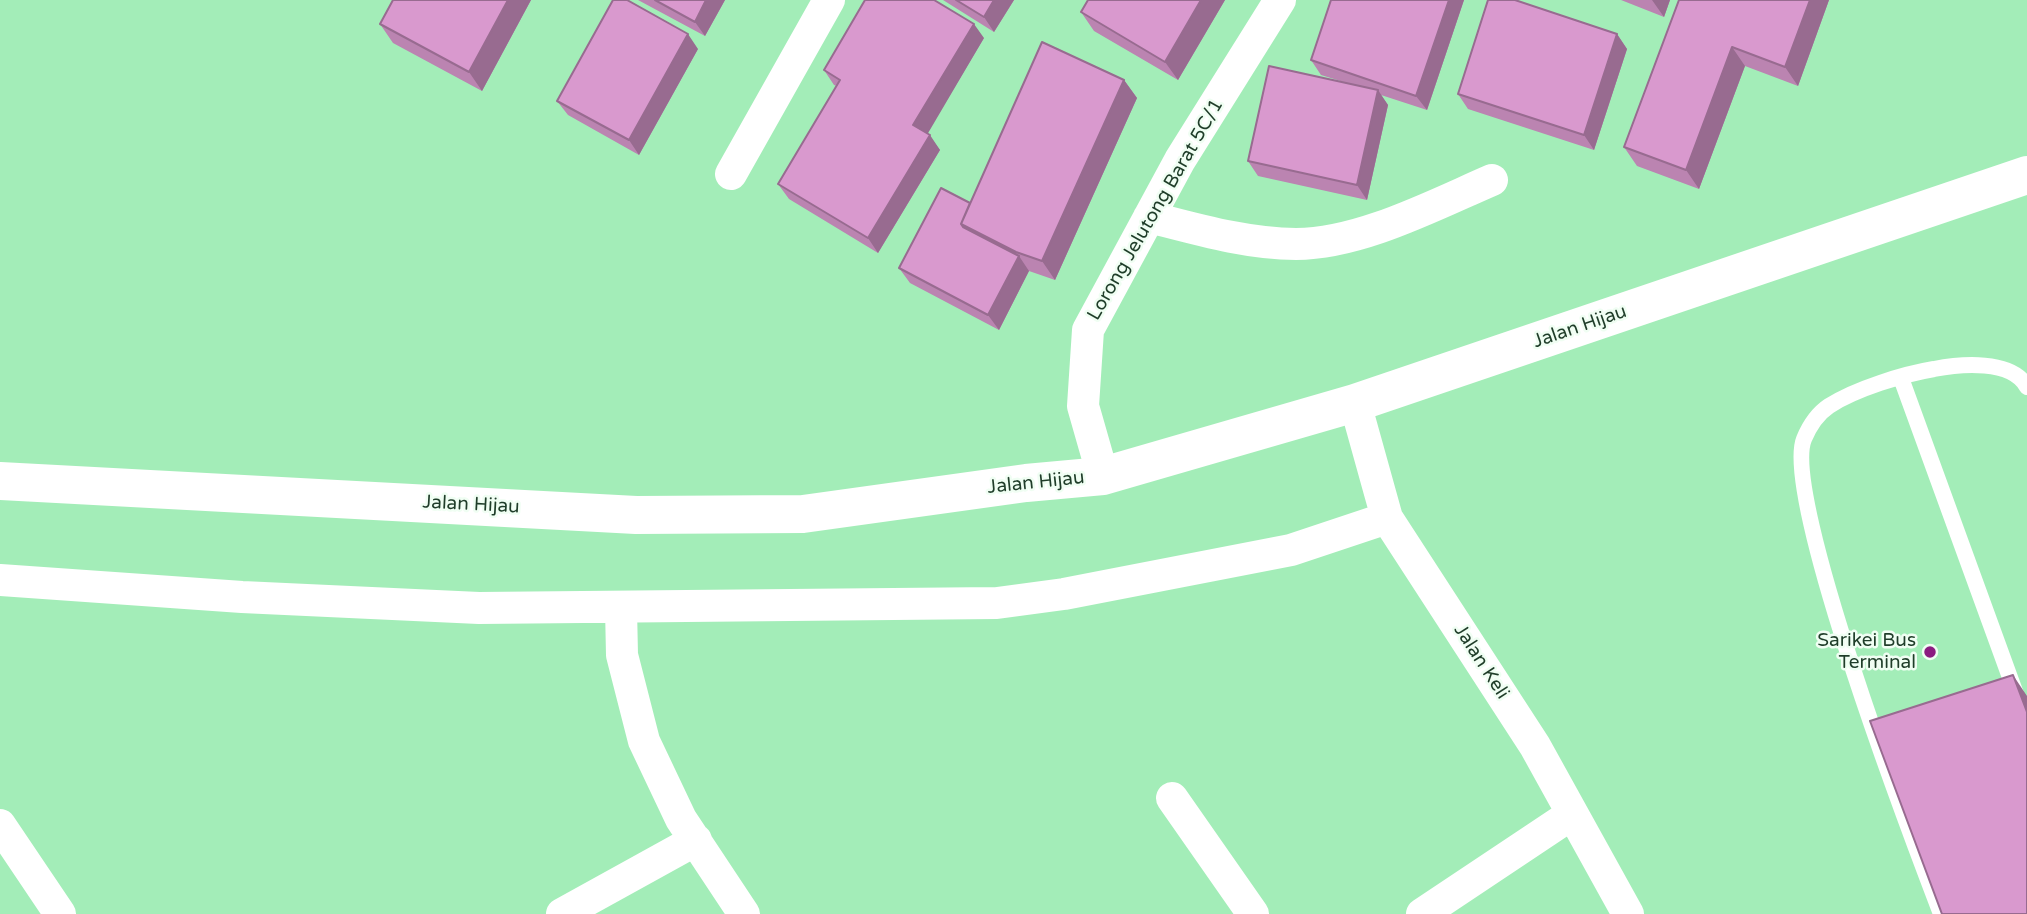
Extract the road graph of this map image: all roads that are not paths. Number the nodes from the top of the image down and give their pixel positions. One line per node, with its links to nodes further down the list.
1 (829, 0): 3 (street)
2 (1280, 0): 6 (street, Lorong Jelutong Barat 5C/1)
3 (731, 174)
4 (2027, 175): 9 (main road, Jalan Hijau)
5 (1492, 180): 6 (street)
6 (1149, 217): 10 (street, Lorong Jelutong Barat 5C/1)
7 (1901, 379): 8 (lane); 15 (lane); 26 (lane)
8 (2027, 387)
9 (1355, 403): 10 (main road, Jalan Hijau); 12 (street, Jalan Keli)
10 (1103, 476): 11 (main road, Jalan Hijau)
11 (0, 481)
12 (1387, 518): 14 (street); 17 (street, Jalan Keli)
13 (0, 580): 14 (street)
14 (621, 608): 19 (street)
15 (2017, 697)
16 (1172, 798): 23 (street)
17 (1572, 814): 24 (street); 25 (street, Jalan Keli)
18 (0, 825): 20 (street)
19 (696, 840): 21 (street); 22 (street)
20 (60, 914)
21 (562, 914)
22 (744, 914)
23 (1253, 914)
24 (1422, 914)
25 (1628, 914)
26 (1941, 914)

